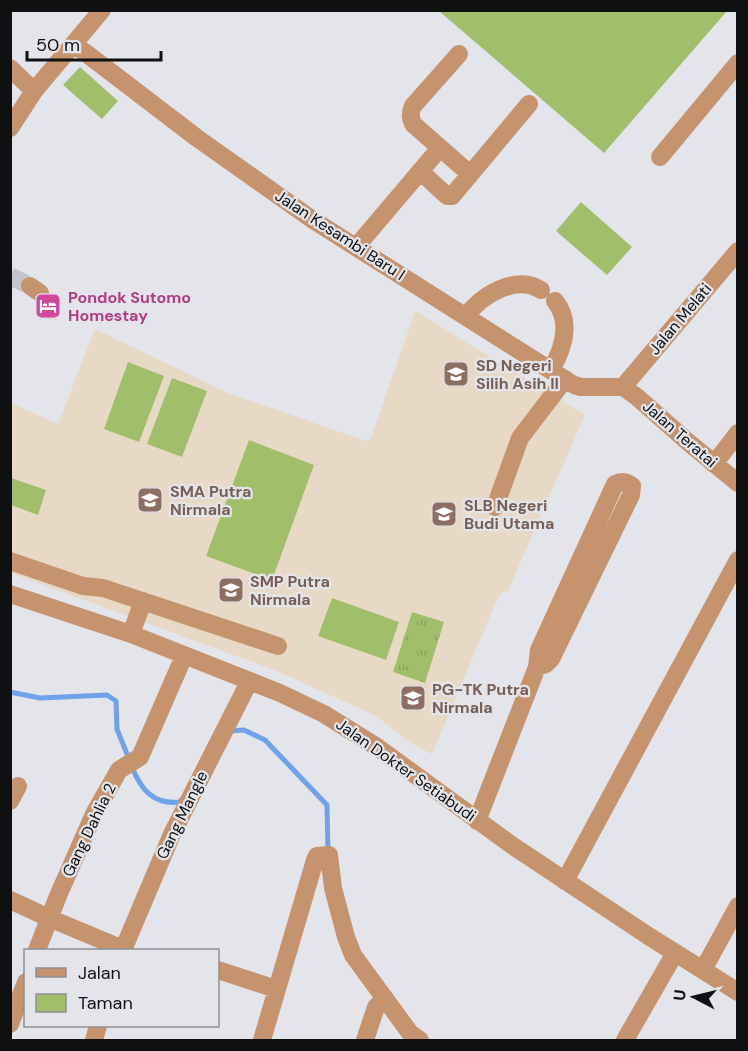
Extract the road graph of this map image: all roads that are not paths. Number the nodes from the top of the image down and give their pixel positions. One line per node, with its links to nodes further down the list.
1 (102, 10): 2 (street)
2 (74, 44): 6 (street); 13 (street, Jalan Kesambi Baru I)
3 (459, 54): 9 (street)
4 (738, 63): 10 (street)
5 (10, 68): 6 (street)
6 (34, 91): 8 (street)
7 (528, 104): 12 (street)
8 (10, 128)
9 (440, 148): 11 (street); 12 (street)
10 (660, 157)
11 (420, 171): 12 (street); 13 (street)
12 (470, 174)
13 (356, 247): 15 (street, Jalan Kesambi Baru I)
14 (738, 251): 17 (street, Jalan Melati)
15 (466, 316): 16 (street, Jalan Kesambi Baru I); 16 (street)
16 (558, 374): 17 (street, Jalan Kesambi Baru I); 21 (street)
17 (623, 387): 19 (street, Jalan Teratai)
18 (738, 433): 19 (street)
19 (714, 464): 20 (street, Jalan Teratai)
20 (738, 483)
21 (495, 507)
22 (738, 560): 32 (street)
23 (10, 561): 25 (street)
24 (10, 594): 26 (street, Jalan Dokter Setiabudi)
25 (143, 601): 26 (street); 27 (street)
26 (131, 634): 28 (street, Jalan Dokter Setiabudi)
27 (278, 646)
28 (184, 656): 30 (street, Jalan Dokter Setiabudi); 35 (street, Gang Dahlia 2)
29 (537, 667): 29 (street); 31 (street)
30 (249, 682): 31 (street, Jalan Dokter Setiabudi); 38 (street, Gang Mangle)
31 (477, 821): 32 (street, Jalan Dokter Setiabudi)
32 (565, 881): 39 (street, Jalan Dokter Setiabudi)
33 (10, 900): 35 (street)
34 (738, 906): 41 (street)
35 (49, 918): 36 (street, Gang Dahlia 2); 37 (street)
36 (38, 949)
37 (121, 949)
38 (123, 949)
39 (675, 953): 41 (street, Jalan Dokter Setiabudi); 50 (street)
40 (219, 970): 43 (street)
41 (703, 970): 44 (street, Jalan Dokter Setiabudi)
42 (24, 987): 46 (street)
43 (276, 989): 45 (street); 47 (street)
44 (738, 992)
45 (381, 1001): 48 (street); 49 (street)
46 (10, 1024)
47 (262, 1041)
48 (365, 1041)
49 (420, 1041)
50 (625, 1041)

